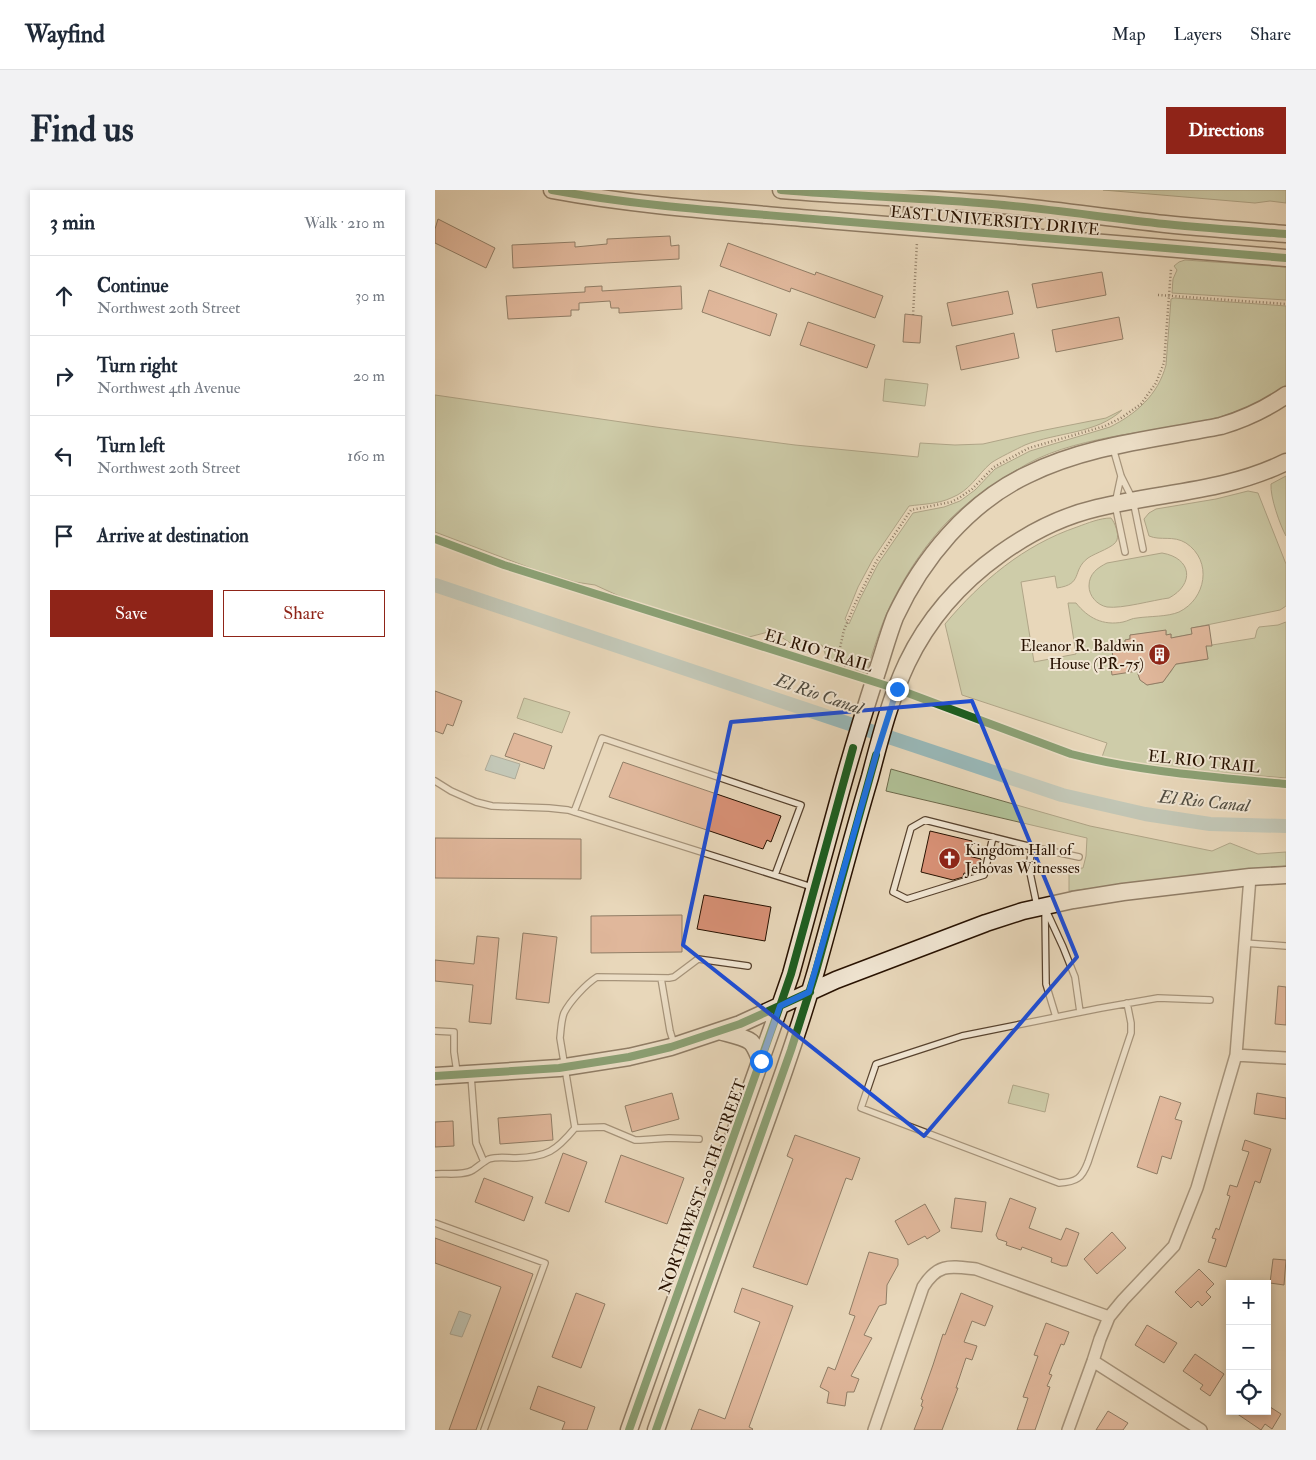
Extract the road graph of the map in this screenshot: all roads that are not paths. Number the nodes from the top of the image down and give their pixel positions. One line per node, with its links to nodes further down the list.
1 (552, 190): 4 (street, EAST UNIVERSITY DRIVE)
2 (781, 190): 3 (street, EAST UNIVERSITY DRIVE)
3 (898, 194): 4 (street); 5 (street, EAST UNIVERSITY DRIVE)
4 (896, 226): 6 (street, EAST UNIVERSITY DRIVE)
5 (1286, 234)
6 (1286, 258)
7 (1286, 395): 8 (street, NORTHWEST 20TH STREET)
8 (1113, 446): 10 (lane); 16 (street, NORTHWEST 20TH STREET)
9 (1286, 462): 11 (street)
10 (1121, 476): 11 (lane); 12 (lane)
11 (1133, 500): 12 (street); 13 (lane)
12 (1115, 504): 14 (lane); 17 (street)
13 (1143, 549)
14 (1125, 552)
15 (435, 781): 18 (lane)
16 (842, 787): 17 (street); 25 (street, NORTHWEST 20TH STREET)
17 (865, 793): 31 (street)
18 (574, 812): 23 (lane); 23 (lane)
19 (993, 837): 19 (lane); 20 (lane)
20 (1032, 847): 21 (lane); 26 (lane)
21 (1079, 857)
22 (1286, 875): 24 (street)
23 (775, 876): 25 (lane)
24 (1249, 877): 26 (street); 27 (street)
25 (814, 888): 34 (street, NORTHWEST 20TH STREET)
26 (1041, 907): 31 (street); 35 (lane); 36 (lane)
27 (1245, 943): 28 (lane); 40 (street)
28 (1286, 946)
29 (748, 966): 30 (lane)
30 (661, 978): 39 (lane); 43 (lane)
31 (809, 992): 34 (street); 53 (street)
32 (1210, 1000): 33 (lane)
33 (1127, 1003): 35 (lane); 36 (lane)
34 (780, 1006): 38 (street); 42 (street, NORTHWEST 20TH STREET)
35 (1080, 1012): 36 (lane)
36 (1056, 1017)
37 (435, 1031): 44 (lane)
38 (719, 1031): 39 (street); 42 (street)
39 (675, 1046): 43 (street)
40 (1236, 1055): 41 (street); 52 (street)
41 (1286, 1058)
42 (761, 1061): 51 (street, NORTHWEST 20TH STREET)
43 (565, 1067): 44 (street); 46 (lane)
44 (464, 1074): 45 (street); 48 (lane)
45 (435, 1076)
46 (575, 1128): 47 (lane); 48 (lane)
47 (699, 1139)
48 (484, 1162): 49 (lane)
49 (435, 1174)
50 (435, 1223): 55 (lane)
51 (673, 1310): 53 (street); 56 (street, NORTHWEST 20TH STREET)
52 (1109, 1317): 54 (street); 58 (street)
53 (695, 1318): 57 (street)
54 (1093, 1361): 59 (street); 60 (street)
55 (484, 1430)
56 (629, 1430)
57 (655, 1430)
58 (874, 1430)
59 (1068, 1430)
60 (1201, 1430)

